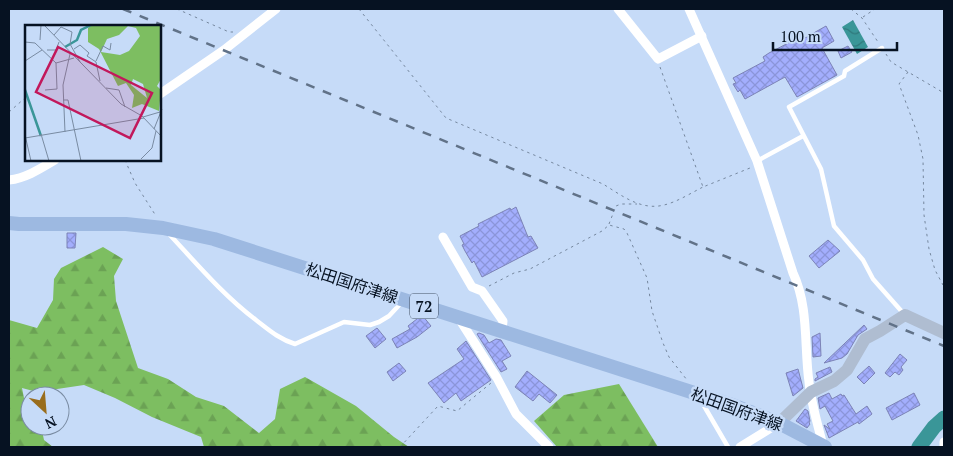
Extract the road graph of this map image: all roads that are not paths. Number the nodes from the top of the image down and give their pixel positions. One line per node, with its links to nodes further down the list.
1 (276, 9): 6 (street)
2 (618, 9): 4 (street)
3 (689, 9): 4 (street)
4 (702, 36): 9 (street)
5 (882, 48): 7 (lane)
6 (161, 93)
7 (803, 136): 9 (lane); 15 (lane)
8 (53, 161): 10 (street)
9 (757, 163): 19 (street)
10 (9, 180)
11 (9, 223): 12 (main road, 松田国府津線 / 72)
12 (162, 228): 14 (main road, 松田国府津線 / 72); 14 (lane)
13 (443, 237): 17 (street)
14 (405, 299): 16 (main road, 松田国府津線 / 72)
15 (905, 315): 18 (main road); 19 (main road)
16 (458, 317): 17 (main road, 松田国府津線 / 72); 23 (street)
17 (502, 331): 20 (main road, 松田国府津線 / 72)
18 (944, 333)
19 (811, 392): 21 (main road); 26 (street)
20 (694, 393): 21 (main road, 松田国府津線 / 72); 24 (lane)
21 (779, 423): 25 (street); 26 (main road, 松田国府津線 / 72)
22 (944, 442): 27 (street)
23 (549, 447)
24 (728, 447)
25 (740, 447)
26 (824, 447)
27 (944, 447)

